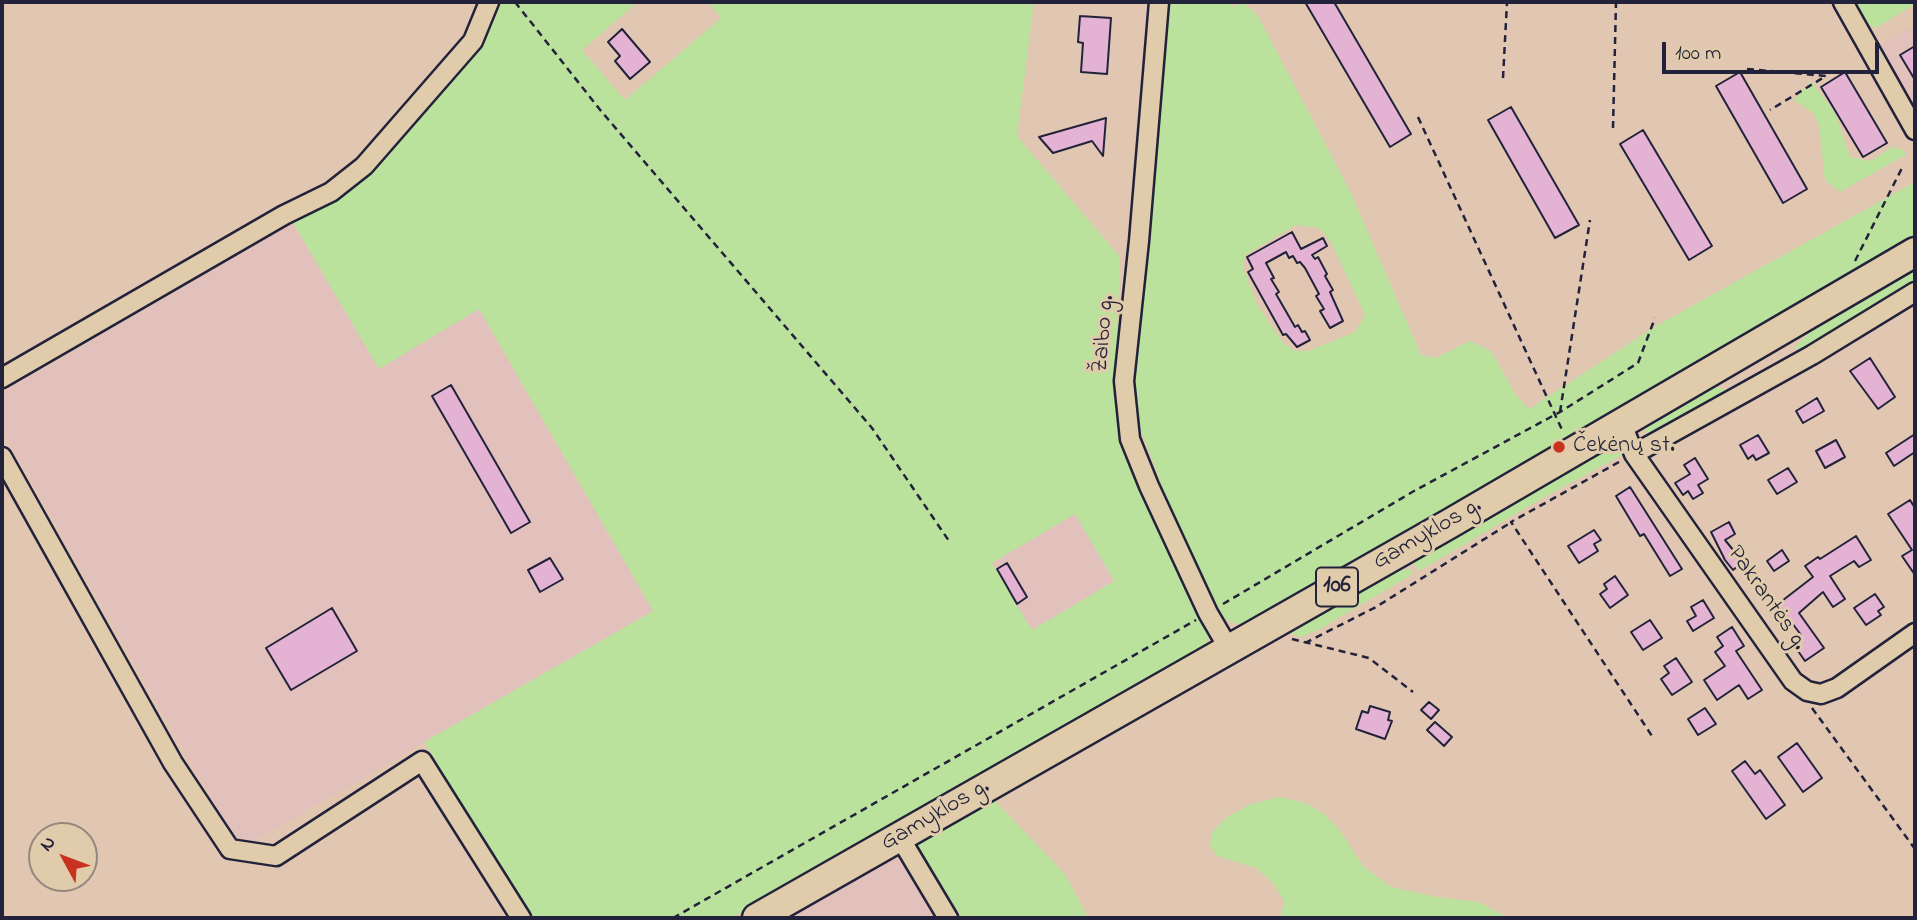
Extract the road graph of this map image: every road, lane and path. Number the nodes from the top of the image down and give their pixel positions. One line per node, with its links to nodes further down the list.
1 (489, 2): 19 (street)
2 (515, 2): 26 (path)
3 (1159, 2): 27 (street, Žaibo g.)
4 (1507, 2): 8 (path)
5 (1616, 2): 11 (path)
6 (1843, 2): 12 (street)
7 (1747, 69): 9 (path)
8 (1503, 78)
9 (1770, 110)
10 (1418, 117): 20 (path)
11 (1613, 128)
12 (1915, 130)
13 (1903, 166): 16 (path)
14 (1590, 220): 20 (path)
15 (1915, 252): 21 (main road, Gamyklos g. / 106)
16 (1854, 262)
17 (1915, 292): 23 (street)
18 (1655, 318): 20 (path)
19 (2, 378)
20 (1557, 413): 22 (path); 27 (path)
21 (1622, 424): 22 (main road, Gamyklos g. / 106); 23 (street, Pakrantės g.)
22 (1572, 452): 28 (main road, Gamyklos g. / 106)
23 (1634, 454): 25 (path); 32 (street, Pakrantės g.)
24 (2, 457): 37 (street)
25 (1511, 522): 30 (path); 34 (path)
26 (949, 541)
27 (1208, 613): 31 (street, Žaibo g.); 38 (path)
28 (1262, 630): 30 (path); 31 (main road, Gamyklos g. / 106)
29 (1915, 633): 32 (street)
30 (1305, 643): 33 (path)
31 (1228, 649): 35 (main road, Gamyklos g. / 106)
32 (1807, 691): 36 (path)
33 (1413, 692)
34 (1652, 736)
35 (900, 836): 39 (main road, Gamyklos g. / 106); 40 (street)
36 (1915, 849)
37 (521, 918)
38 (673, 918)
39 (757, 918)
40 (948, 918)

